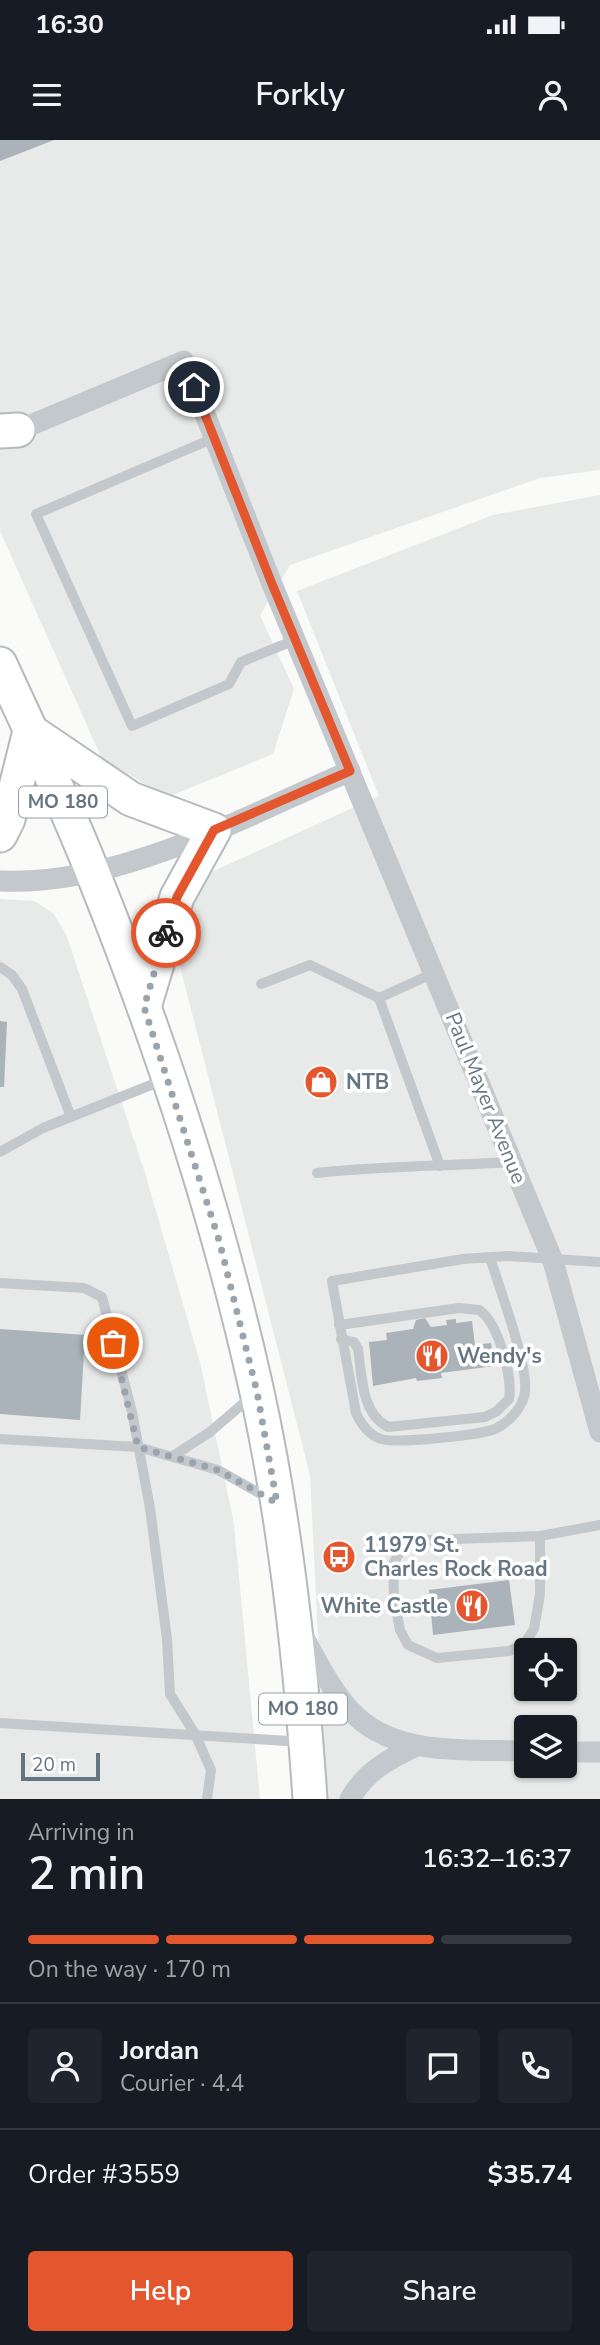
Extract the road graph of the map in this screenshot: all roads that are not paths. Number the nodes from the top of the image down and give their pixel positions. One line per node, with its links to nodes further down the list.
1 (6, 433): 2 (street, Paul Mayer Avenue)
2 (214, 438): 3 (street, Paul Mayer Avenue); 3 (lane)
3 (295, 640): 6 (street, Paul Mayer Avenue)
4 (0, 664): 5 (main road, MO 180)
5 (30, 731): 7 (main road); 8 (main road); 9 (main road, MO 180)
6 (350, 771): 7 (street); 12 (street, Paul Mayer Avenue)
7 (214, 830): 9 (street); 15 (main road)
8 (0, 835)
9 (94, 874): 10 (street); 15 (main road, MO 180)
10 (0, 881)
11 (0, 967): 17 (lane)
12 (434, 973): 14 (lane); 19 (street, Paul Mayer Avenue)
13 (261, 984): 14 (lane)
14 (379, 999): 20 (lane)
15 (144, 1007): 16 (main road, MO 180)
16 (169, 1078): 17 (lane); 28 (main road, MO 180)
17 (71, 1117): 18 (lane)
18 (0, 1152)
19 (512, 1161): 20 (lane); 23 (street, Paul Mayer Avenue)
20 (440, 1166): 21 (lane)
21 (317, 1173)
22 (490, 1257): 23 (lane); 26 (lane); 27 (lane)
23 (553, 1261): 24 (lane); 29 (street, Paul Mayer Avenue)
24 (600, 1262)
25 (0, 1283): 31 (lane)
26 (339, 1325): 27 (lane); 27 (lane)
27 (341, 1339)
28 (257, 1392): 32 (lane); 33 (main road, MO 180)
29 (600, 1432)
30 (0, 1439): 31 (lane)
31 (138, 1447): 32 (lane); 38 (lane)
32 (173, 1456): 33 (lane)
33 (277, 1503): 36 (main road, MO 180)
34 (600, 1525): 35 (lane)
35 (541, 1536): 35 (lane)
36 (294, 1618): 39 (main road, MO 180); 40 (street)
37 (0, 1723): 38 (lane)
38 (195, 1734): 39 (lane); 44 (lane)
39 (306, 1742): 45 (main road, MO 180)
40 (416, 1745): 41 (street); 46 (street)
41 (514, 1750)
42 (577, 1752): 43 (street)
43 (600, 1752)
44 (207, 1799)
45 (310, 1799)
46 (351, 1799)

